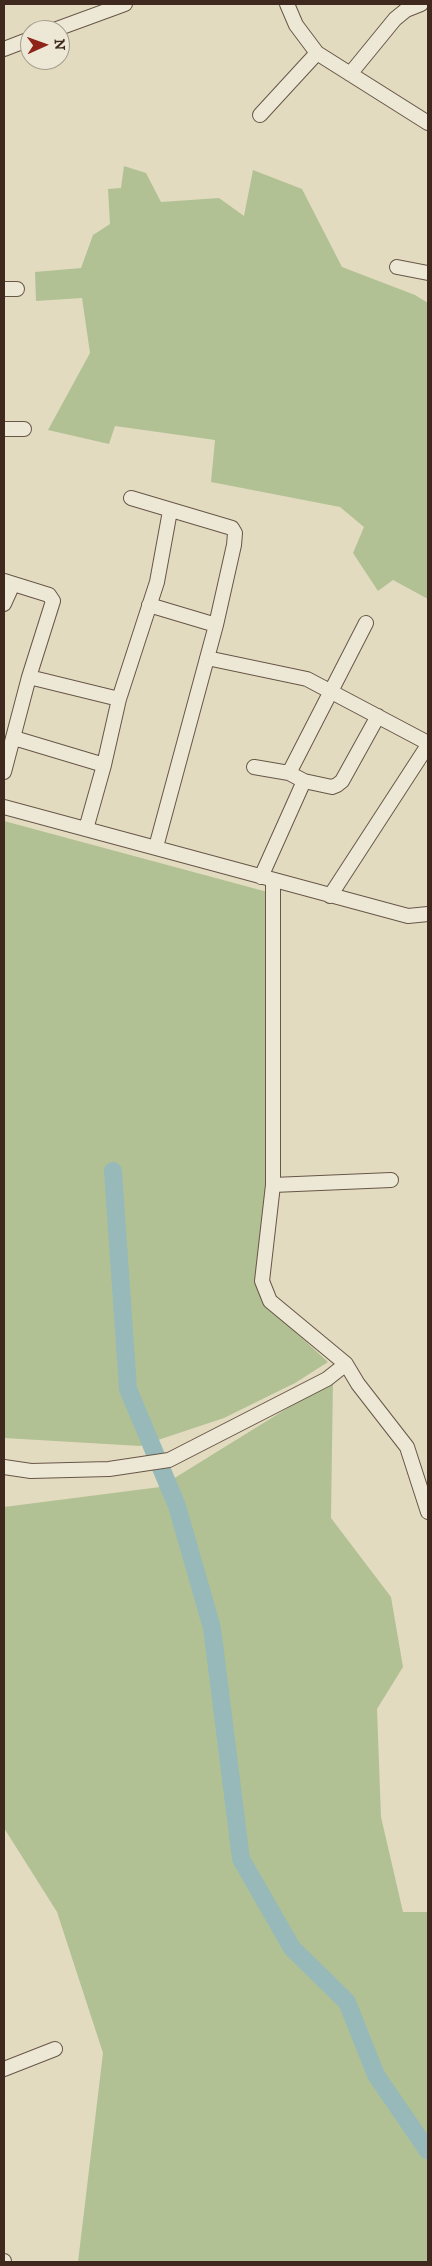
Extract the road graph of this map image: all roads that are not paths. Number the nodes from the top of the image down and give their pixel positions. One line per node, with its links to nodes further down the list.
1 (124, 4): 4 (street)
2 (287, 4): 7 (street)
3 (420, 4): 8 (street)
4 (70, 24)
5 (20, 43): 6 (street)
6 (4, 49)
7 (317, 53): 8 (street); 9 (street)
8 (350, 74): 10 (street)
9 (260, 114)
10 (428, 123)
11 (397, 267): 12 (street)
12 (428, 273)
13 (4, 429): 14 (street)
14 (24, 429)
15 (131, 498): 16 (street)
16 (170, 511): 19 (street); 21 (street)
17 (8, 583): 18 (street); 23 (street)
18 (4, 604)
19 (149, 606): 21 (street); 25 (street)
20 (366, 623): 24 (street)
21 (216, 625): 22 (street)
22 (207, 658): 24 (street); 36 (street)
23 (29, 677): 25 (street); 27 (street)
24 (332, 691): 26 (street); 32 (street)
25 (119, 699): 29 (street)
26 (378, 716): 28 (street); 33 (street)
27 (14, 738): 29 (street); 31 (street)
28 (428, 744): 38 (street)
29 (104, 765): 35 (street)
30 (254, 767): 32 (street)
31 (4, 772)
32 (289, 773): 33 (street)
33 (304, 781): 37 (street)
34 (4, 808): 35 (street)
35 (86, 829): 36 (street)
36 (156, 847): 37 (street)
37 (267, 879): 38 (street); 41 (street)
38 (330, 896): 39 (street)
39 (428, 914)
40 (391, 1180): 41 (street)
41 (273, 1185): 42 (street)
42 (346, 1364): 43 (street); 44 (street)
43 (4, 1467)
44 (428, 1512)
45 (54, 2049): 46 (street)
46 (4, 2069)

